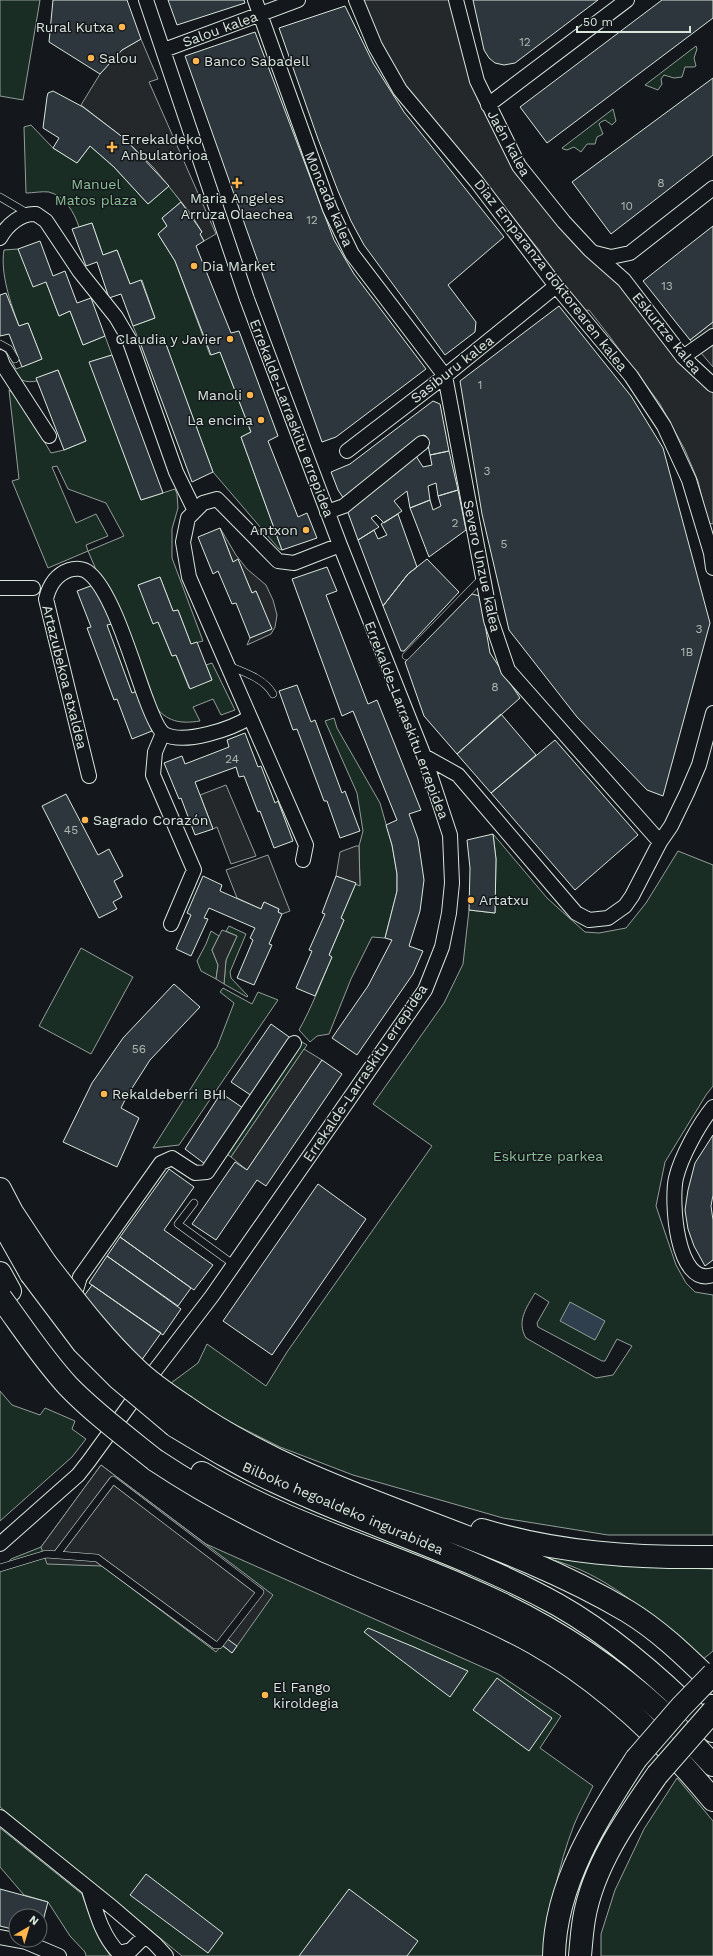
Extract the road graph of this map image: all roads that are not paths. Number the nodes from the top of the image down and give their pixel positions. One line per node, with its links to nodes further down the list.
1 (146, 0): 8 (street, Errekalde-Larraskitu errepidea)
2 (255, 0): 7 (street, Moncada kalea)
3 (298, 0): 7 (street, Salou kalea)
4 (356, 0): 17 (street, Diaz Emparanza doktorearen kalea)
5 (456, 0): 9 (street, Jaén kalea)
6 (627, 0): 9 (street)
7 (259, 15): 8 (street, Salou kalea); 23 (street, Moncada kalea)
8 (164, 50): 29 (street, Errekalde-Larraskitu errepidea)
9 (488, 105): 14 (street, Jaén kalea)
10 (713, 188): 15 (street)
11 (0, 197): 12 (lane)
12 (29, 214): 13 (street); 28 (street)
13 (2, 230)
14 (594, 252): 15 (street); 16 (street, Jaén kalea)
15 (630, 253): 16 (street)
16 (622, 279): 20 (street, Eskurtze kalea)
17 (556, 286): 23 (street, Sasiburu kalea); 31 (street, Diaz Emparanza doktorearen kalea)
18 (713, 336): 20 (street)
19 (0, 344): 22 (lane)
20 (683, 356): 24 (street, Eskurtze kalea)
21 (0, 357): 25 (street)
22 (15, 359)
23 (445, 376): 27 (street, Sasiburu kalea); 32 (street, Severo Unzue kalea)
24 (713, 385)
25 (48, 436)
26 (422, 443): 29 (street)
27 (347, 451)
28 (195, 511): 30 (street); 36 (street)
29 (327, 512): 30 (street, Errekalde-Larraskitu errepidea)
30 (340, 545): 41 (street, Errekalde-Larraskitu errepidea)
31 (713, 568)
32 (483, 577): 35 (lane); 43 (street, Severo Unzue kalea)
33 (0, 588): 34 (street)
34 (33, 588)
35 (406, 656)
36 (227, 665): 37 (lane); 39 (street)
37 (273, 694)
38 (713, 713): 43 (street)
39 (250, 717): 40 (street); 44 (street)
40 (162, 733): 42 (street, Artazubekoa etxaldea); 45 (street)
41 (424, 756): 43 (street); 51 (street, Errekalde-Larraskitu errepidea)
42 (89, 776)
43 (660, 842)
44 (303, 860)
45 (171, 924)
46 (294, 1043): 55 (street)
47 (713, 1108): 53 (street)
48 (0, 1189): 52 (highway)
49 (194, 1203): 51 (lane)
50 (0, 1219): 52 (highway, Bilboko hegoaldeko ingurabidea)
51 (233, 1264): 55 (street, Errekalde-Larraskitu errepidea)
52 (38, 1268): 57 (highway, bridge); 65 (highway, Bilboko hegoaldeko ingurabidea, bridge)
53 (713, 1275)
54 (3, 1289): 56 (highway, Bilboko hegoaldeko ingurabidea)
55 (147, 1381): 58 (street, Errekalde-Larraskitu errepidea)
56 (158, 1453): 66 (highway, Bilboko hegoaldeko ingurabidea); 67 (highway)
57 (367, 1499): 60 (highway); 63 (highway)
58 (0, 1544)
59 (58, 1554): 59 (lane); 61 (lane)
60 (713, 1557)
61 (0, 1568)
62 (713, 1674): 74 (highway, bridge)
63 (713, 1683)
64 (713, 1711): 75 (highway, bridge)
65 (713, 1731)
66 (713, 1765)
67 (713, 1800)
68 (0, 1817): 69 (street)
69 (89, 1889): 70 (street); 70 (street)
70 (145, 1936): 73 (street)
71 (0, 1937): 72 (street)
72 (59, 1956)
73 (166, 1956)
74 (554, 1956)
75 (580, 1956)

